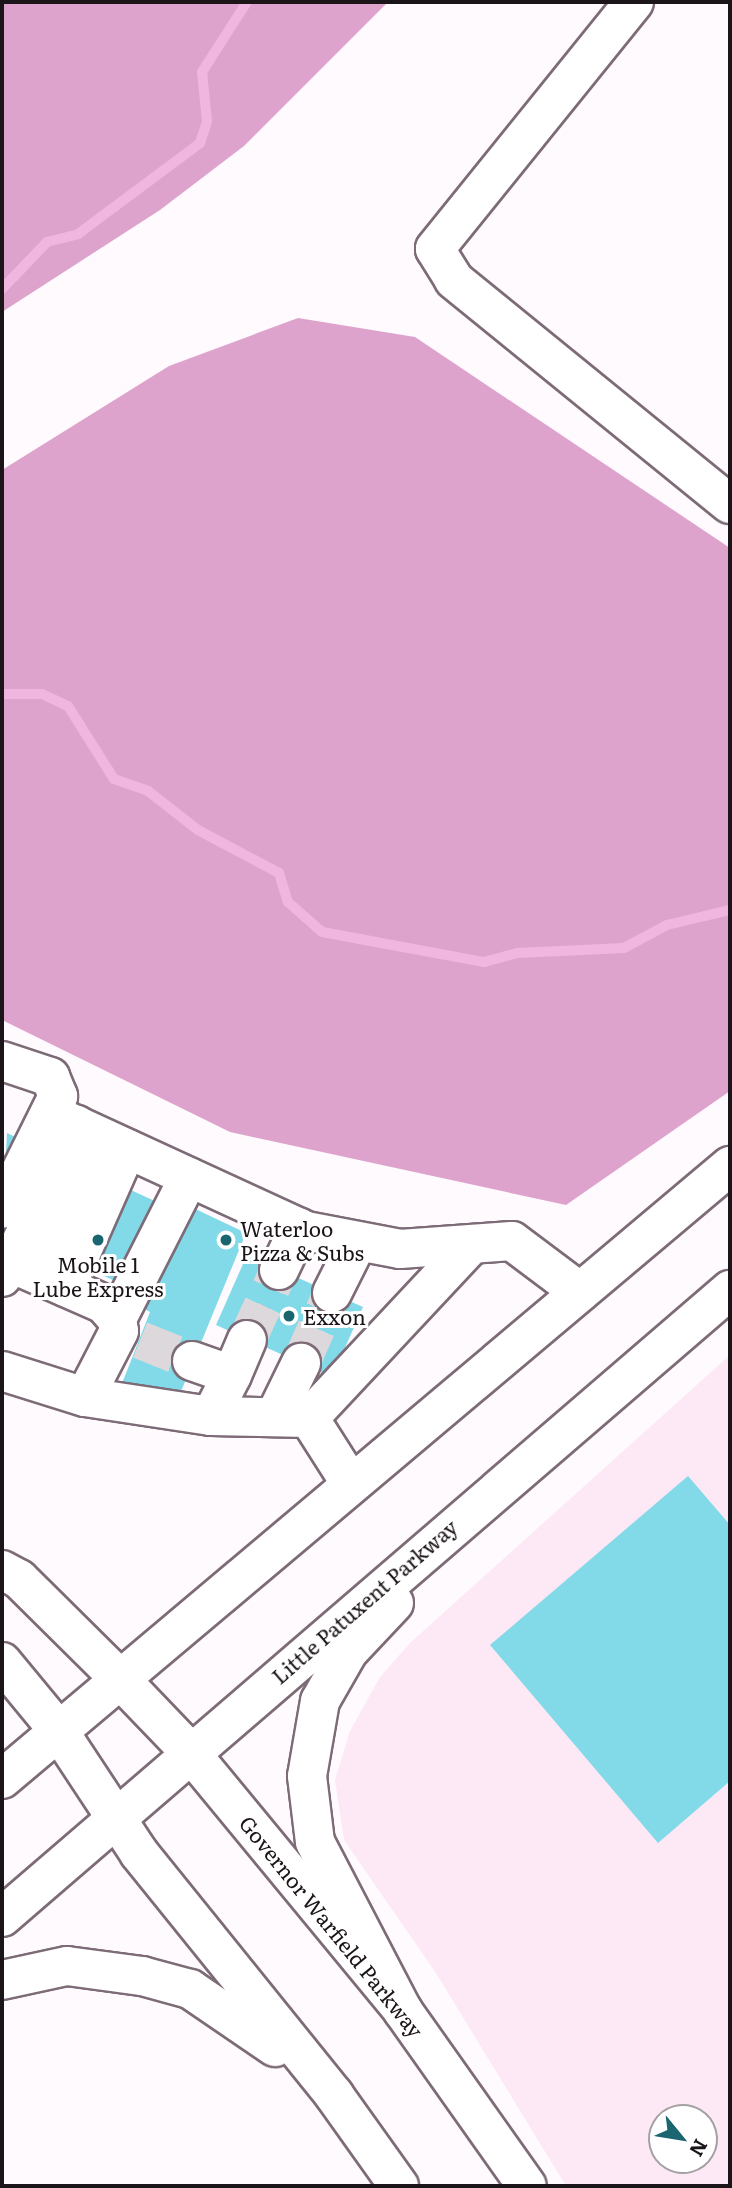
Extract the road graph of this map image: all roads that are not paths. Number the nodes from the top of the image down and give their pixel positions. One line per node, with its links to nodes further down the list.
1 (634, 2): 2 (main road)
2 (730, 503)
3 (2, 1061): 4 (main road)
4 (124, 1147): 6 (main road); 7 (main road); 14 (main road); 14 (main road); 14 (main road)
5 (730, 1166): 12 (main road)
6 (2, 1209)
7 (299, 1228): 8 (main road); 10 (main road)
8 (358, 1241): 9 (main road); 13 (main road)
9 (472, 1244): 12 (main road); 22 (main road)
10 (279, 1269)
11 (730, 1290): 23 (main road, Little Patuxent Parkway)
12 (580, 1292): 24 (main road)
13 (332, 1293)
14 (76, 1299): 20 (main road)
15 (247, 1340): 19 (main road)
16 (192, 1361): 19 (main road)
17 (301, 1363): 22 (main road)
18 (2, 1371): 20 (main road)
19 (232, 1375): 21 (main road)
20 (85, 1397): 21 (main road)
21 (211, 1416): 22 (main road)
22 (292, 1416): 24 (main road)
23 (542, 1447): 29 (main road, Little Patuxent Parkway); 34 (main road)
24 (351, 1484): 27 (main road)
25 (2, 1570): 27 (main road, Governor Warfield Parkway)
26 (2, 1662): 28 (main road)
27 (120, 1679): 28 (main road); 29 (main road, Governor Warfield Parkway)
28 (58, 1730): 30 (main road); 31 (main road)
29 (189, 1751): 31 (main road, Little Patuxent Parkway); 34 (main road, Governor Warfield Parkway)
30 (2, 1779)
31 (114, 1819): 32 (main road, Little Patuxent Parkway); 35 (main road)
32 (2, 1917)
33 (2, 1980): 35 (main road)
34 (403, 2011): 37 (main road, Governor Warfield Parkway)
35 (334, 2095): 36 (main road)
36 (399, 2186)
37 (527, 2186)

